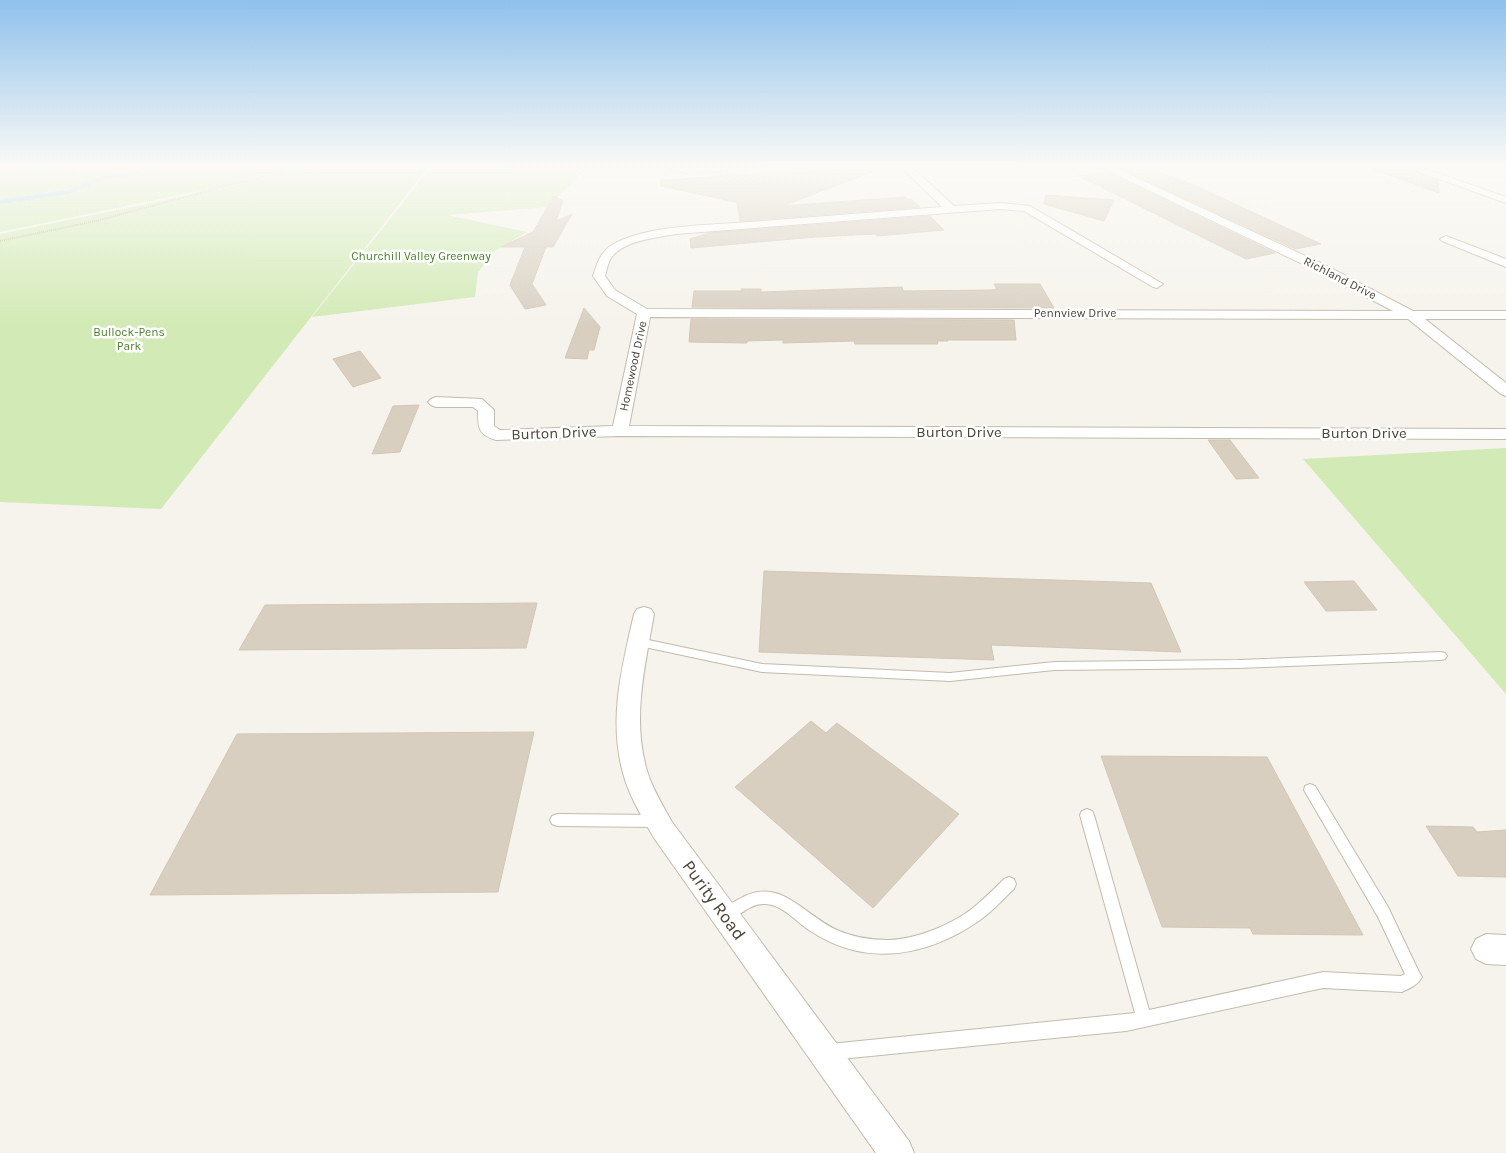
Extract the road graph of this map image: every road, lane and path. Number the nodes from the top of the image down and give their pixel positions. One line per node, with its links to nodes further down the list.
1 (101, 220): 6 (path)
2 (816, 220): 9 (street, Homewood Drive)
3 (1046, 220): 8 (street)
4 (1218, 220): 11 (street, Richland Drive)
5 (1446, 240): 7 (street)
6 (0, 241)
7 (1506, 263)
8 (1157, 284)
9 (644, 313): 11 (street, Pennview Drive); 14 (street, Homewood Drive)
10 (1506, 315): 11 (street, Pennview Drive)
11 (1413, 316): 12 (street, Richland Drive)
12 (1506, 391)
13 (436, 402): 14 (street, Burton Drive)
14 (620, 431): 15 (street, Burton Drive)
15 (1506, 434)
16 (644, 614): 17 (street, Purity Road)
17 (638, 642): 18 (lane); 22 (street, Purity Road)
18 (1441, 656)
19 (1310, 790): 25 (lane)
20 (1087, 814): 25 (lane)
21 (557, 820): 22 (lane)
22 (658, 821): 24 (street, Purity Road)
23 (1009, 884): 24 (lane)
24 (725, 916): 26 (street, Purity Road)
25 (1144, 1019): 26 (lane)
26 (824, 1052): 27 (street, Purity Road)
27 (897, 1153)

